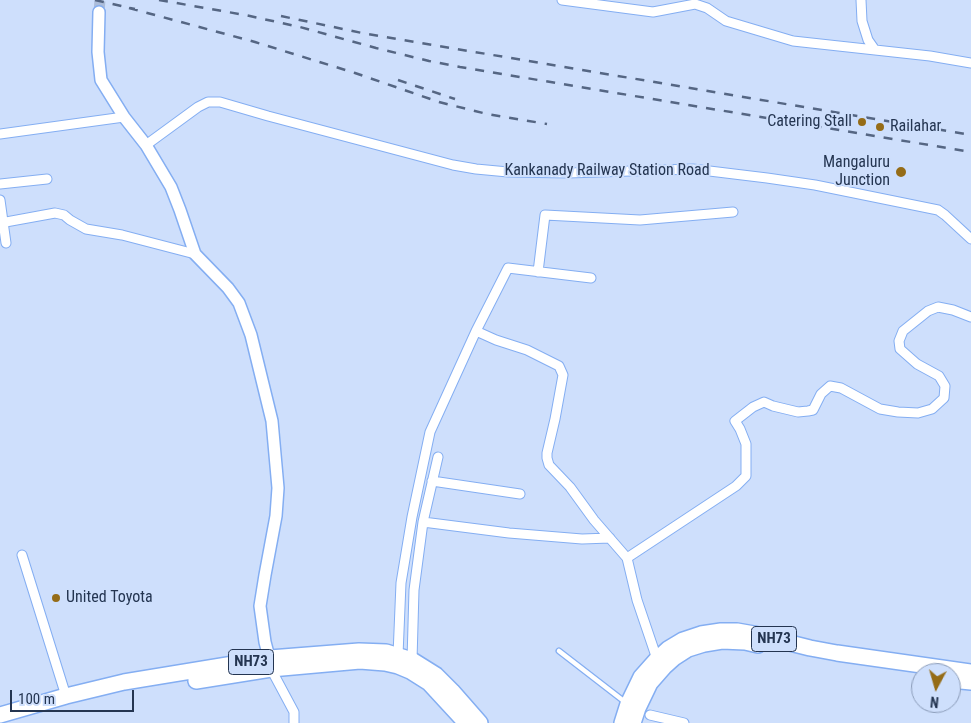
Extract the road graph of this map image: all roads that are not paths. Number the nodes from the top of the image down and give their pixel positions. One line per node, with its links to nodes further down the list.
1 (562, 0): 4 (street)
2 (861, 0): 4 (street)
3 (99, 12): 6 (street)
4 (875, 50): 5 (street)
5 (971, 63)
6 (124, 117): 7 (street); 8 (street)
7 (0, 134)
8 (146, 145): 14 (street, Kankanady Railway Station Road); 16 (street)
9 (47, 179): 10 (street)
10 (0, 184)
11 (0, 200): 13 (street)
12 (733, 212): 17 (street)
13 (2, 223): 15 (street); 16 (street)
14 (971, 239)
15 (6, 243)
16 (195, 254): 31 (street)
17 (538, 272): 18 (street); 20 (street)
18 (591, 278)
19 (971, 317): 27 (street)
20 (476, 331): 25 (street); 29 (street)
21 (438, 457): 22 (street)
22 (432, 481): 23 (street); 24 (street)
23 (520, 494)
24 (423, 522): 25 (street); 29 (street)
25 (610, 538): 27 (street)
26 (22, 556): 34 (street)
27 (626, 558): 30 (street)
28 (559, 651): 35 (lane)
29 (405, 658): 31 (highway, NH73); 40 (highway, NH73)
30 (656, 659): 32 (highway, NH73); 35 (highway, NH73)
31 (271, 664): 34 (highway, NH73); 37 (highway, NH73); 38 (street); 39 (highway, NH73)
32 (971, 672)
33 (911, 674): 35 (highway, NH73)
34 (66, 696): 36 (highway, NH73)
35 (642, 713): 41 (highway, NH73); 42 (highway, NH73); 43 (street)
36 (0, 714)
37 (9, 723)
38 (294, 723)
39 (466, 723)
40 (480, 723)
41 (622, 723)
42 (633, 723)
43 (684, 723)

